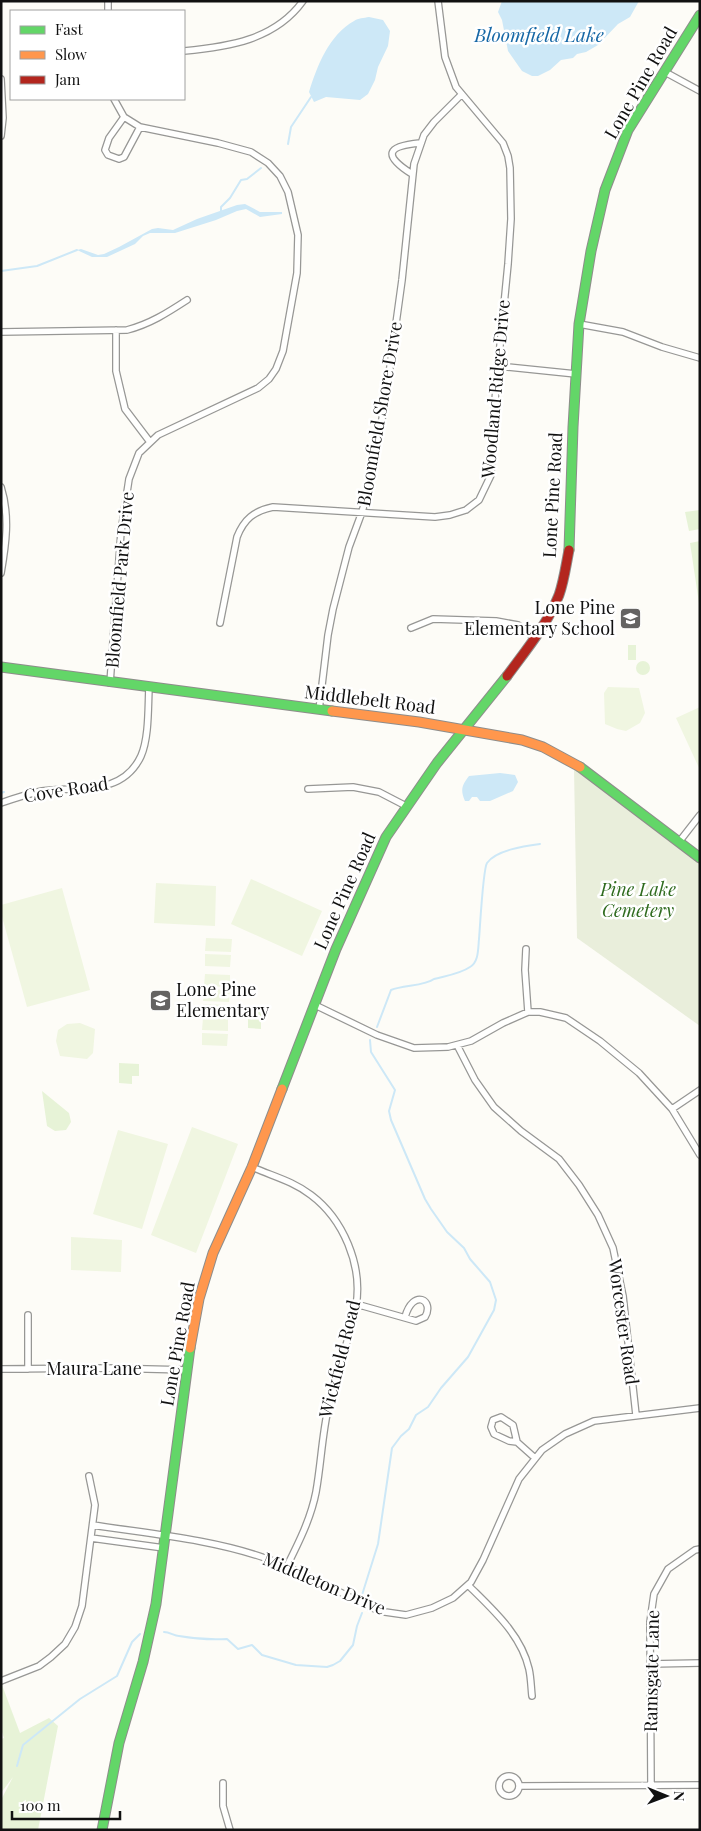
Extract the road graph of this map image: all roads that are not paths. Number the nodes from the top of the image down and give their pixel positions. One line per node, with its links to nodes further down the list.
1 (303, 1): 4 (street)
2 (438, 1): 8 (street)
3 (700, 15): 5 (street, Lone Pine Road)
4 (185, 51)
5 (665, 72): 7 (street); 17 (street, Lone Pine Road)
6 (1, 79): 10 (street)
7 (700, 91)
8 (461, 95): 14 (street, Bloomfield Shore Drive); 21 (street, Woodland Ridge Drive)
9 (115, 100): 11 (street, Bloomfield Park Drive)
10 (2, 102): 13 (street)
11 (124, 117): 12 (street, Bloomfield Park Drive); 12 (street)
12 (140, 127): 23 (street, Bloomfield Park Drive)
13 (1, 136)
14 (420, 143): 15 (street, Bloomfield Shore Drive); 15 (street)
15 (412, 174): 25 (street, Bloomfield Shore Drive)
16 (187, 300): 18 (street)
17 (579, 324): 20 (street); 22 (street, Lone Pine Road)
18 (116, 330): 19 (street); 23 (street)
19 (1, 332)
20 (700, 358)
21 (498, 366): 22 (street); 25 (street, Woodland Ridge Drive)
22 (576, 374): 29 (street, Lone Pine Road)
23 (150, 442): 31 (street, Bloomfield Park Drive)
24 (1, 487): 26 (street)
25 (362, 512): 27 (street, Woodland Ridge Drive); 33 (street, Bloomfield Shore Drive)
26 (1, 573)
27 (220, 623)
28 (411, 628): 29 (street)
29 (535, 638): 34 (street, Lone Pine Road)
30 (1, 667): 31 (street, Middlebelt Road)
31 (110, 683): 32 (street, Middlebelt Road)
32 (149, 688): 33 (street, Middlebelt Road); 36 (street, Cove Road)
33 (319, 710): 34 (street, Middlebelt Road)
34 (466, 729): 37 (street, Lone Pine Road); 39 (street, Middlebelt Road)
35 (308, 789): 37 (street)
36 (1, 803)
37 (406, 806): 42 (street, Lone Pine Road)
38 (700, 815): 39 (street)
39 (679, 842): 40 (street, Middlebelt Road)
40 (700, 858)
41 (526, 949): 43 (street)
42 (315, 1005): 44 (street); 48 (street, Lone Pine Road)
43 (528, 1012): 44 (street); 46 (street)
44 (457, 1045): 56 (street, Worcester Road)
45 (700, 1090): 46 (street)
46 (672, 1109): 47 (street)
47 (700, 1155)
48 (252, 1167): 49 (street, Wickfield Road); 54 (street, Lone Pine Road)
49 (356, 1304): 51 (street); 65 (street, Wickfield Road)
50 (28, 1315): 53 (street)
51 (405, 1317)
52 (1, 1369): 53 (street, Maura Lane)
53 (28, 1369): 54 (street, Maura Lane)
54 (188, 1370): 61 (street, Lone Pine Road)
55 (700, 1408): 56 (street, Middleton Drive)
56 (636, 1415): 58 (street, Middleton Drive)
57 (517, 1442): 57 (street); 58 (street)
58 (535, 1458): 66 (street, Middleton Drive)
59 (89, 1476): 60 (street)
60 (93, 1525): 61 (street, Middleton Drive); 62 (street)
61 (166, 1536): 63 (street, Lone Pine Road); 65 (street, Middleton Drive)
62 (92, 1538): 63 (street); 69 (street)
63 (164, 1548): 75 (street, Lone Pine Road)
64 (700, 1549): 68 (street, Ramsgate Lane)
65 (288, 1566): 66 (street, Middleton Drive)
66 (468, 1585): 70 (street)
67 (700, 1663): 68 (street)
68 (650, 1664): 72 (street, Ramsgate Lane)
69 (1, 1681)
70 (532, 1696)
71 (223, 1783): 76 (street)
72 (651, 1785): 73 (street); 74 (street)
73 (700, 1785)
74 (519, 1786)
75 (102, 1830)
76 (230, 1830)

